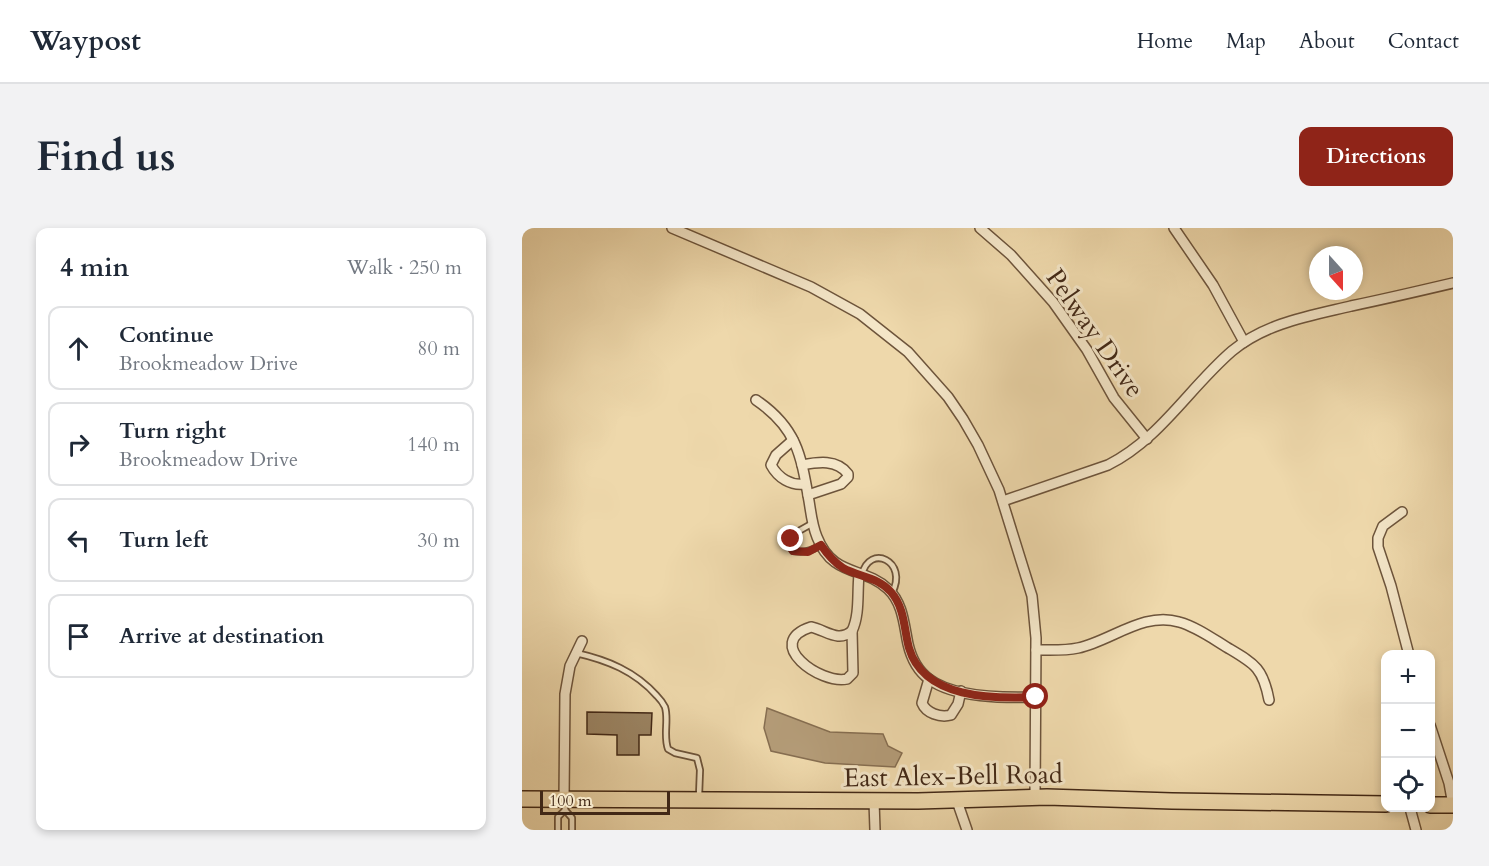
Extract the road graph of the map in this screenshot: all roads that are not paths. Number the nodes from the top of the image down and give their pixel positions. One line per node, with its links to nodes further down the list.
1 (672, 228): 12 (street)
2 (980, 228): 7 (street, Pelway Drive)
3 (1174, 228): 5 (street)
4 (1453, 283): 5 (street)
5 (1244, 342): 7 (street)
6 (756, 400): 8 (street)
7 (1147, 439): 12 (street)
8 (793, 440): 9 (street); 10 (street)
9 (802, 465): 10 (street); 11 (street)
10 (805, 484): 11 (street)
11 (808, 495): 14 (street)
12 (1003, 501): 20 (street)
13 (1402, 512): 21 (street)
14 (813, 522): 15 (street); 15 (lane)
15 (821, 545): 16 (street)
16 (860, 575): 17 (street); 17 (lane); 18 (street)
17 (892, 593): 23 (street)
18 (852, 631): 18 (street)
19 (582, 641): 22 (street)
20 (1036, 650): 25 (street); 26 (street)
21 (1408, 650)
22 (576, 653): 30 (lane); 34 (street)
23 (929, 679): 24 (street); 24 (street)
24 (961, 691): 25 (street)
25 (1036, 697): 28 (street)
26 (1269, 700)
27 (1435, 738): 36 (street)
28 (1035, 798): 32 (main road, East Alex-Bell Road); 33 (main road, East Alex-Bell Road)
29 (522, 799): 34 (main road, East Alex-Bell Road)
30 (699, 799): 31 (main road, East Alex-Bell Road); 34 (main road, East Alex-Bell Road)
31 (874, 801): 32 (main road, East Alex-Bell Road); 40 (street)
32 (957, 801): 41 (street)
33 (1381, 804)
34 (565, 805): 38 (lane); 39 (lane)
35 (1435, 805): 36 (main road)
36 (1453, 805)
37 (1411, 812): 42 (street)
38 (558, 830)
39 (572, 830)
40 (875, 830)
41 (967, 830)
42 (1416, 830)

